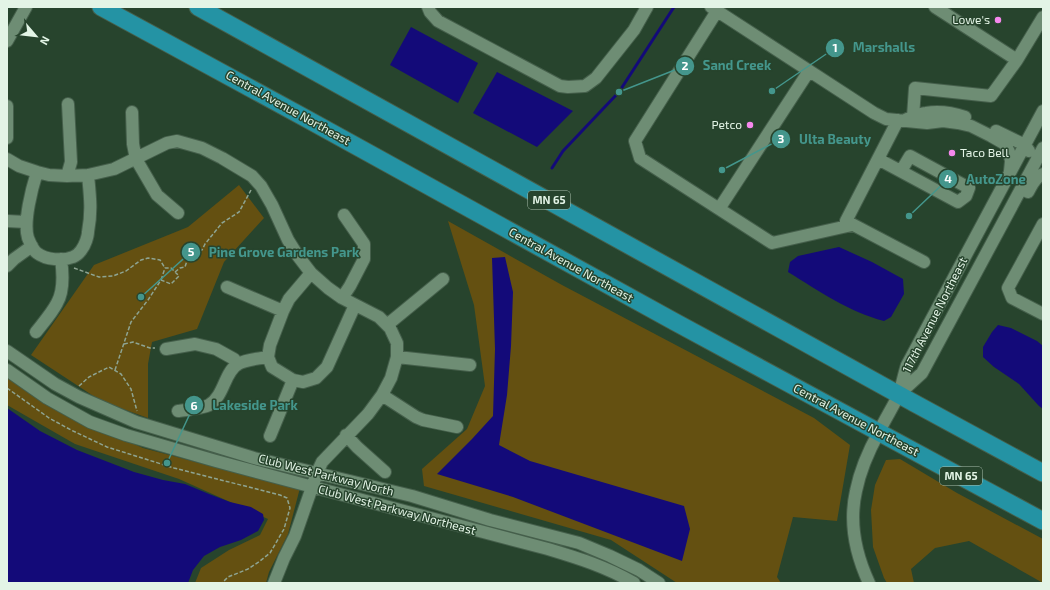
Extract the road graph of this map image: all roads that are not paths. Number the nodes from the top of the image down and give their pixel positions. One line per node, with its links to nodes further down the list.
1 (26, 7): 9 (street)
2 (101, 7): 62 (highway, Central Avenue Northeast / MN 65)
3 (198, 7): 58 (highway, MN 65)
4 (428, 7): 5 (street)
5 (647, 7)
6 (935, 7): 10 (street)
7 (720, 10): 11 (street); 29 (street)
8 (1043, 17): 10 (street)
9 (7, 41)
10 (1017, 60): 16 (street)
11 (809, 71): 16 (street); 29 (street)
12 (68, 104): 28 (street)
13 (7, 106): 17 (street)
14 (1043, 111): 18 (street, 117th Avenue Northeast)
15 (132, 112): 21 (street)
16 (905, 119): 18 (street); 22 (street); 25 (street)
17 (7, 138)
18 (1025, 145): 25 (street, 117th Avenue Northeast); 36 (street)
19 (1043, 148): 36 (street, 117th Avenue Northeast)
20 (7, 159): 24 (street)
21 (136, 159): 27 (street); 30 (street); 41 (street)
22 (878, 160): 23 (street); 35 (street)
23 (901, 171): 23 (street)
24 (37, 172): 28 (street); 33 (street)
25 (1010, 174): 58 (street, 117th Avenue Northeast)
26 (1043, 174): 36 (street)
27 (88, 175): 28 (street); 38 (street)
28 (67, 176)
29 (718, 209): 35 (street)
30 (178, 213)
31 (344, 215): 44 (street)
32 (7, 221): 33 (street)
33 (26, 222): 37 (street)
34 (1043, 224): 47 (street)
35 (852, 225): 39 (street)
36 (998, 232): 58 (street, 117th Avenue Northeast)
37 (32, 246): 38 (street); 40 (street)
38 (61, 259): 49 (street)
39 (924, 262)
40 (7, 266)
41 (311, 273): 44 (street); 46 (street)
42 (443, 279): 48 (street)
43 (227, 287): 46 (street)
44 (342, 298): 45 (street)
45 (355, 305): 48 (street); 57 (street)
46 (283, 311): 52 (street)
47 (1043, 314)
48 (387, 325): 53 (street)
49 (36, 332)
50 (166, 349): 54 (street)
51 (7, 351): 66 (street, Club West Parkway North)
52 (268, 357): 54 (street); 57 (street)
53 (397, 357): 55 (street); 59 (street)
54 (237, 365): 60 (street)
55 (470, 365)
56 (7, 370): 68 (street, Club West Parkway Northeast)
57 (293, 380): 63 (street)
58 (898, 394): 62 (street); 67 (highway, MN 65)
59 (382, 395): 61 (street); 64 (street)
60 (178, 411)
61 (456, 427)
62 (878, 432): 69 (highway, Central Avenue Northeast / MN 65); 73 (street)
63 (270, 436)
64 (346, 436): 65 (street); 66 (street)
65 (385, 472)
66 (317, 473): 68 (street); 70 (street, Club West Parkway North)
67 (1043, 473)
68 (312, 487): 71 (street); 72 (street, Club West Parkway Northeast)
69 (1043, 521)
70 (654, 582)
71 (274, 583)
72 (634, 583)
73 (869, 583)

